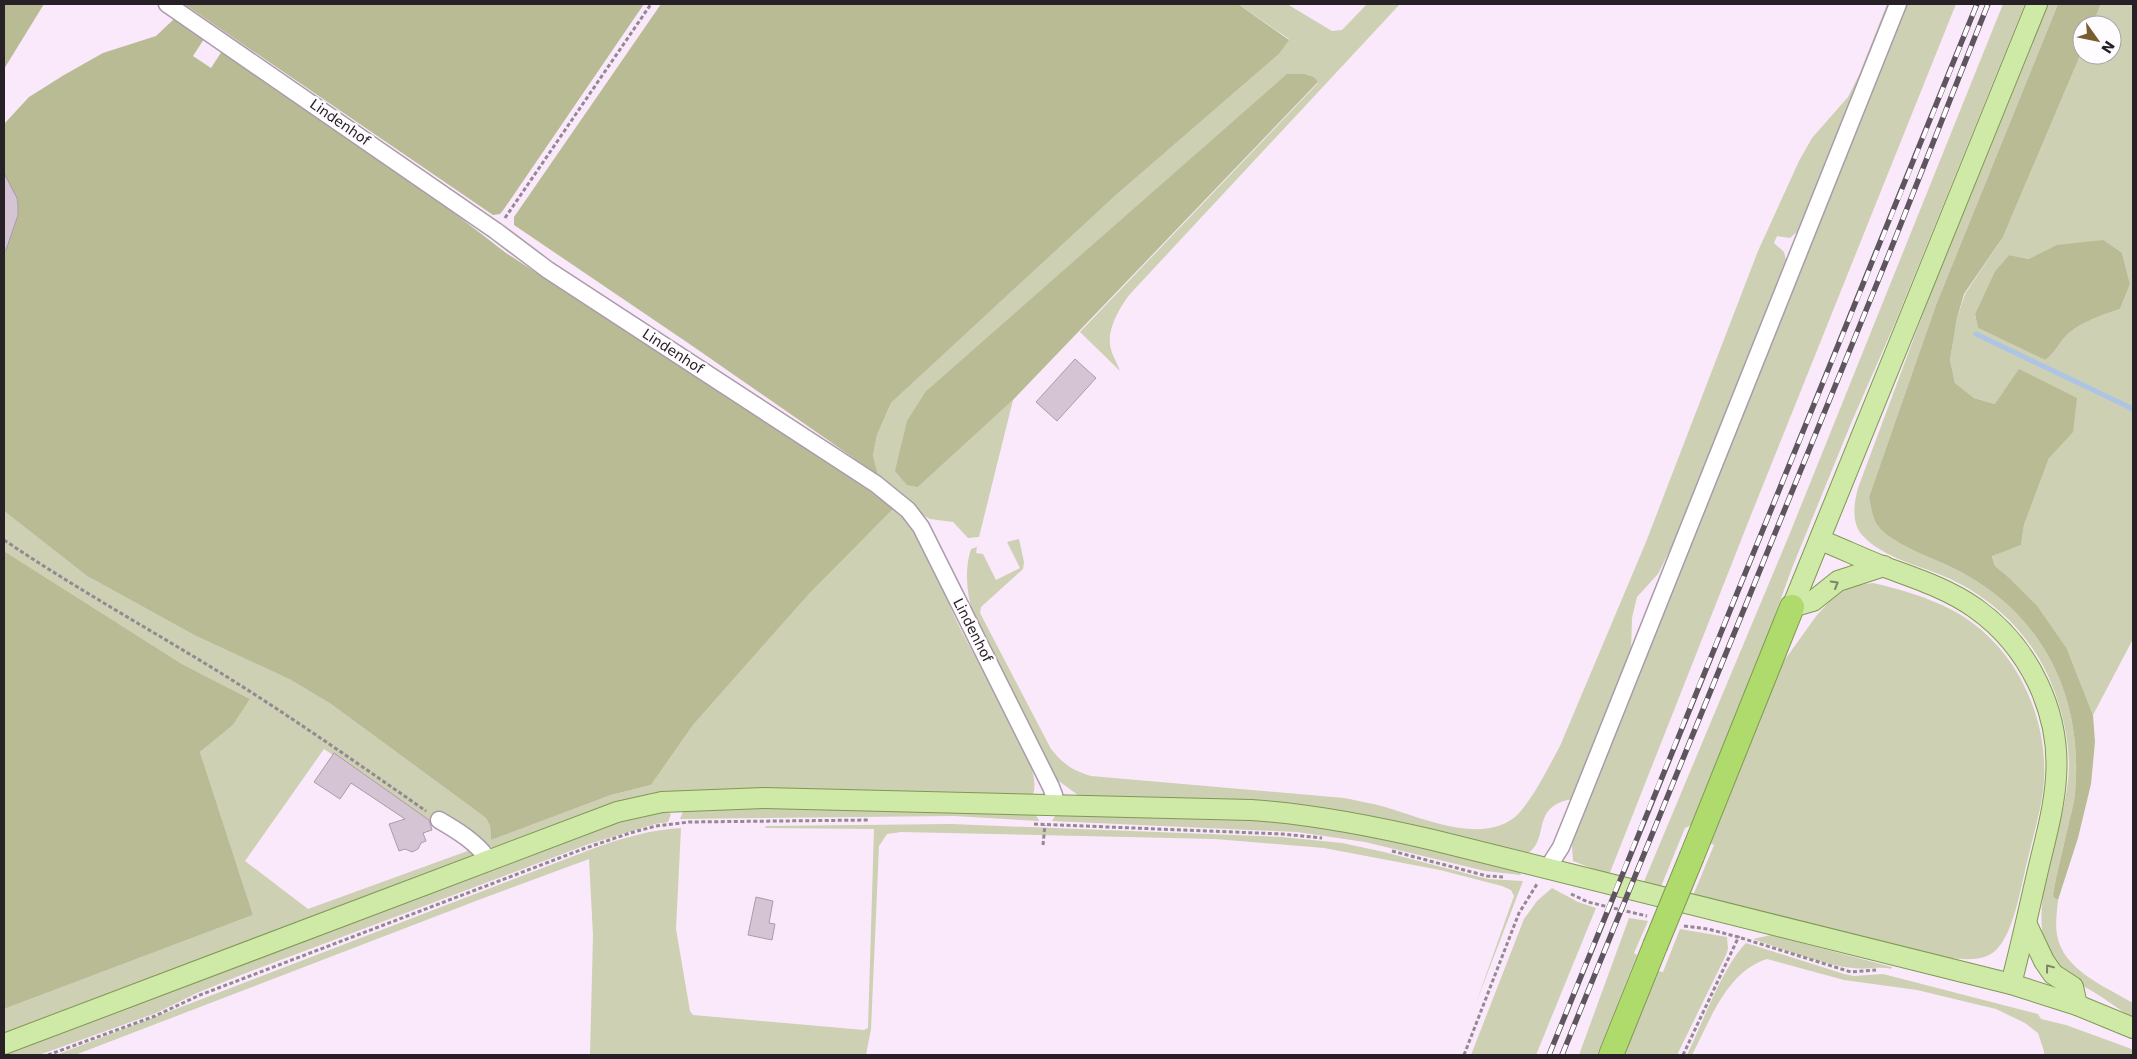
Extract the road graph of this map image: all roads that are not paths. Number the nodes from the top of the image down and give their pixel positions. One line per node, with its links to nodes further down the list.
1 (167, 4): 7 (street, Lindenhof)
2 (1898, 4): 10 (street)
3 (2037, 4): 4 (main road)
4 (1820, 540): 5 (main road); 6 (main road)
5 (1884, 566): 6 (main road, one-way to 5); 11 (main road)
6 (1792, 607): 16 (highway, bridge)
7 (1050, 805): 9 (main road); 10 (main road)
8 (439, 820): 9 (street)
9 (489, 860): 15 (main road)
10 (1544, 878): 12 (main road)
11 (2027, 925): 12 (main road); 13 (main road, one-way to 11)
12 (2010, 984): 13 (main road)
13 (2077, 1005): 14 (main road)
14 (2133, 1028)
15 (4, 1044)
16 (1611, 1055)

